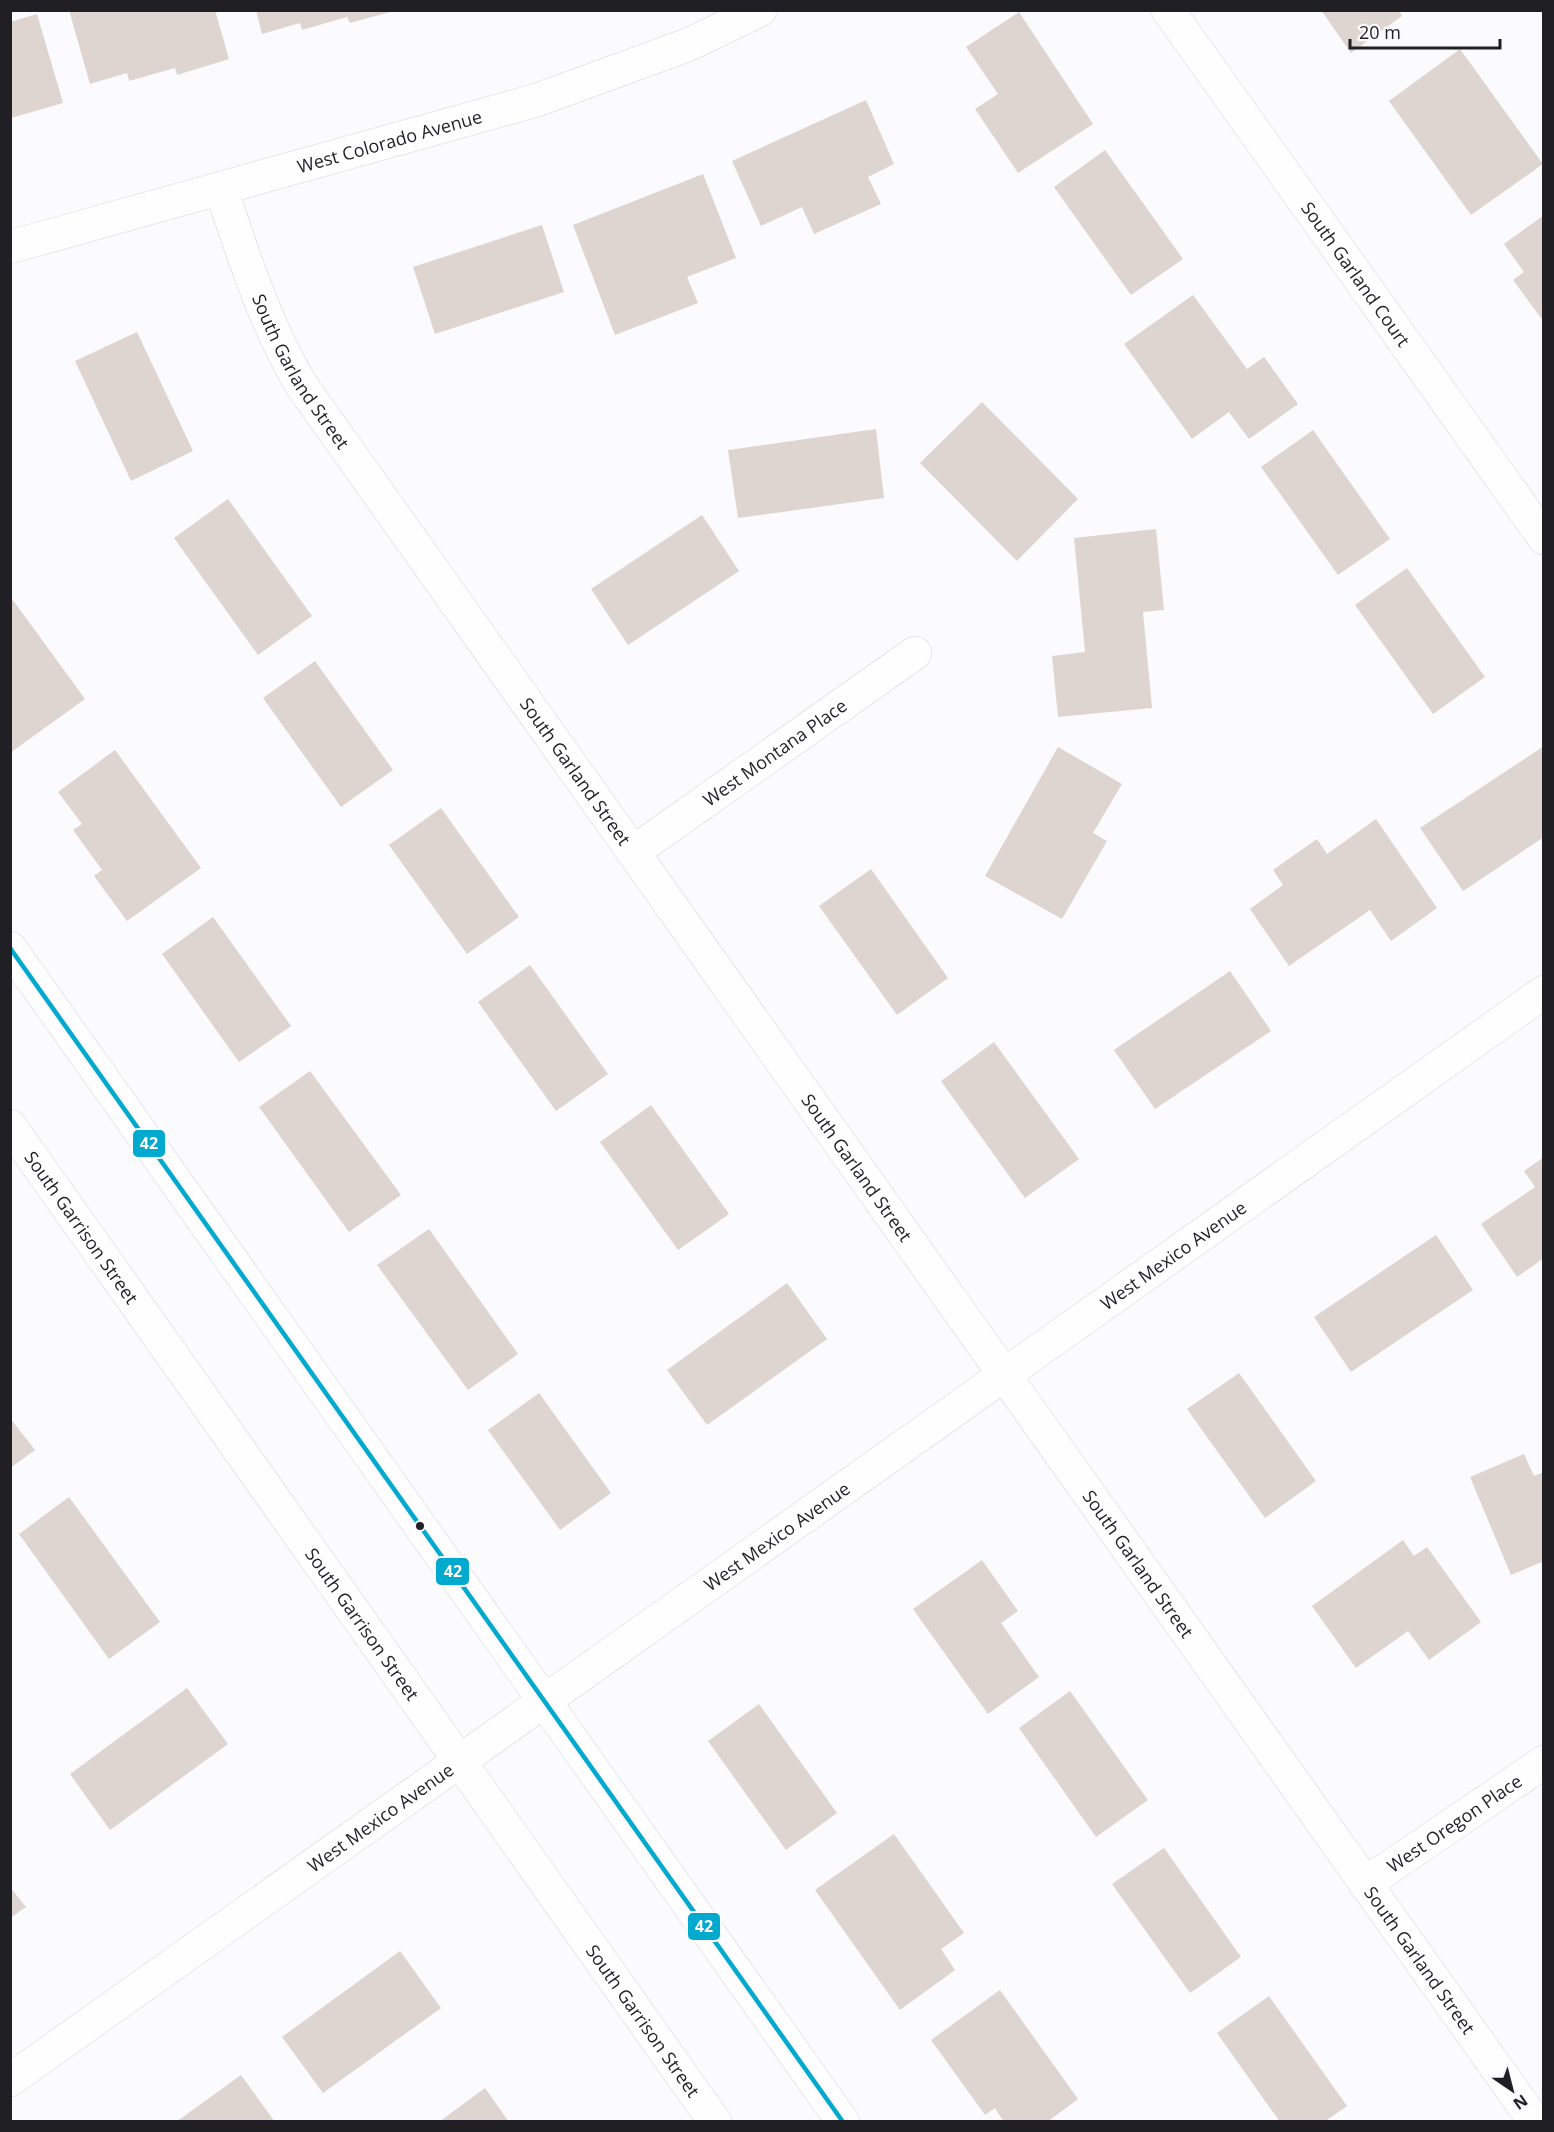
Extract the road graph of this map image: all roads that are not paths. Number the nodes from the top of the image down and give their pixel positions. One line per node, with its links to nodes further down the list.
1 (760, 10): 3 (street, West Colorado Avenue)
2 (1168, 10): 5 (street, South Garland Court)
3 (221, 189): 4 (street, West Colorado Avenue); 7 (street, South Garland Street)
4 (10, 247)
5 (1544, 538)
6 (915, 653): 7 (street, West Montana Place)
7 (635, 851): 11 (street, South Garland Street)
8 (10, 948): 12 (street)
9 (1544, 992): 11 (street, West Mexico Avenue)
10 (10, 1126): 13 (street, South Garrison Street)
11 (1006, 1376): 12 (street, West Mexico Avenue); 15 (street, South Garland Street)
12 (545, 1699): 13 (street, West Mexico Avenue); 18 (street)
13 (461, 1760): 16 (street, West Mexico Avenue); 17 (street, South Garrison Street)
14 (1544, 1762): 15 (street, West Oregon Place)
15 (1365, 1884): 19 (street, South Garland Street)
16 (10, 2080)
17 (715, 2121)
18 (843, 2121)
19 (1535, 2121)

